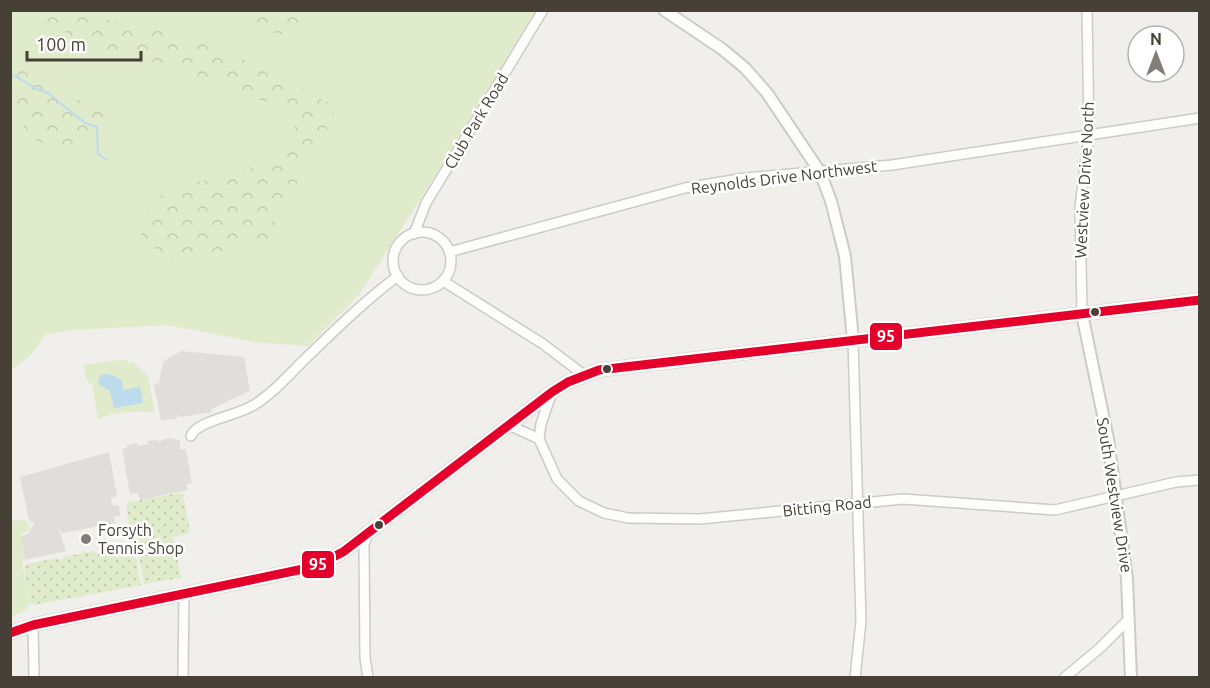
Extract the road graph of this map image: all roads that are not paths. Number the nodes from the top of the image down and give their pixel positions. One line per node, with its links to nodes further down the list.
1 (543, 10): 7 (street, Club Park Road)
2 (664, 10): 6 (street)
3 (1087, 10): 5 (street, Westview Drive North)
4 (1200, 118): 5 (street, Reynolds Drive Northwest)
5 (1089, 133): 6 (street, Reynolds Drive Northwest); 12 (street, Westview Drive North)
6 (820, 172): 8 (street, Reynolds Drive Northwest); 13 (street)
7 (414, 234): 8 (street); 9 (street)
8 (449, 252): 10 (street)
9 (398, 276): 10 (street); 17 (street)
10 (443, 281): 14 (street)
11 (1200, 300): 12 (main road)
12 (1082, 314): 13 (main road); 20 (street, South Westview Drive)
13 (853, 340): 14 (main road); 21 (street)
14 (584, 375): 15 (main road)
15 (552, 392): 16 (main road); 18 (street)
16 (509, 426): 18 (street); 22 (main road)
17 (189, 438)
18 (539, 439): 21 (street, Bitting Road)
19 (1200, 480): 20 (street, Bitting Road)
20 (1115, 496): 21 (street, Bitting Road); 24 (street, South Westview Drive)
21 (858, 502): 30 (street)
22 (368, 533): 23 (main road); 29 (street)
23 (184, 592): 25 (main road); 28 (street)
24 (1129, 619): 31 (street); 32 (street, South Westview Drive)
25 (33, 626): 26 (main road); 27 (street)
26 (10, 633)
27 (34, 678)
28 (183, 678)
29 (368, 678)
30 (855, 678)
31 (1065, 678)
32 (1131, 678)

